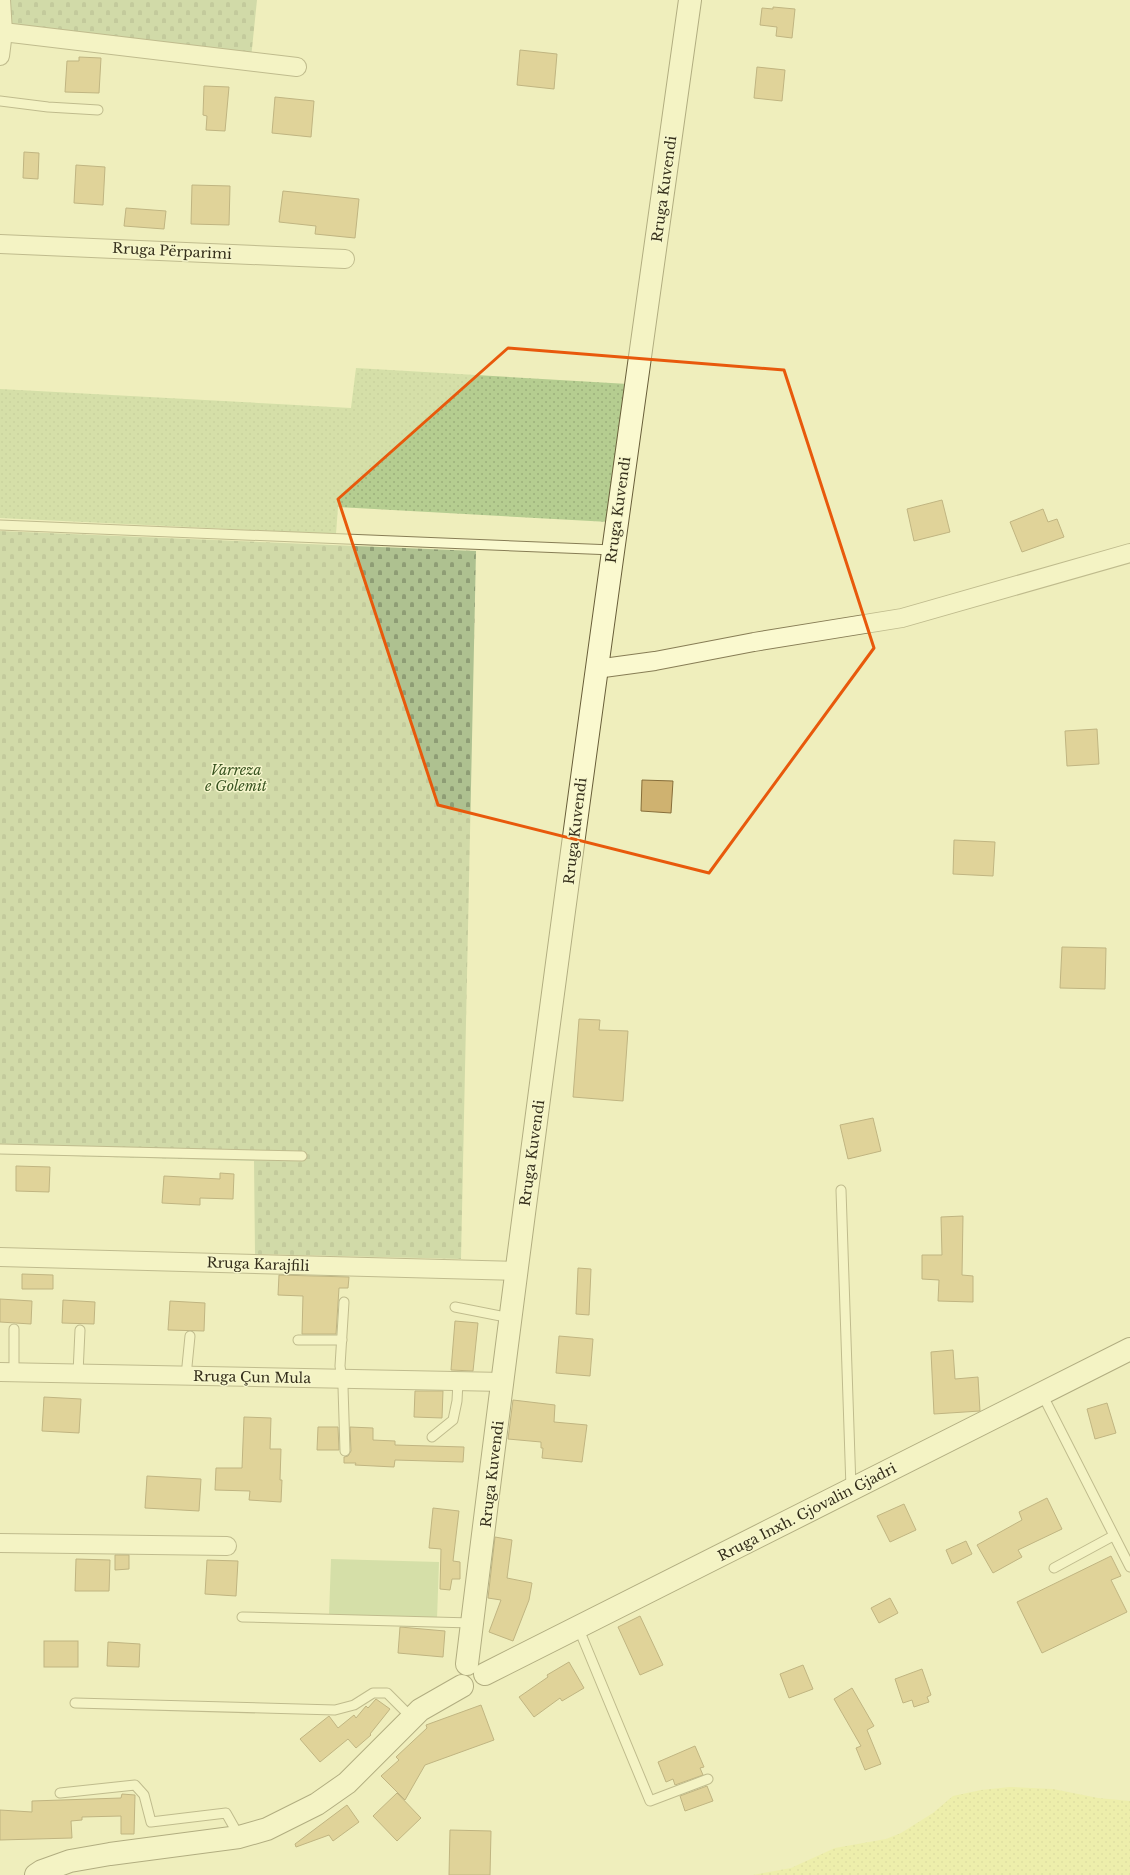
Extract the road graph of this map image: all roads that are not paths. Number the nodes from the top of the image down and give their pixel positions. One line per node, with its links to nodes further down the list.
1 (1, 0): 3 (street)
2 (690, 0): 11 (street, Rruga Kuvendi)
3 (3, 32): 4 (street); 5 (street)
4 (0, 56)
5 (297, 67)
6 (0, 101): 7 (lane)
7 (98, 110)
8 (0, 244): 9 (street, Rruga Përparimi)
9 (344, 259)
10 (0, 525): 11 (lane)
11 (613, 550): 13 (street, Rruga Kuvendi)
12 (1130, 553): 13 (street)
13 (596, 669): 18 (street, Rruga Kuvendi)
14 (0, 1149): 15 (lane)
15 (302, 1156)
16 (841, 1190): 37 (lane)
17 (0, 1257): 18 (street, Rruga Karajfili)
18 (516, 1271): 21 (street, Rruga Kuvendi)
19 (344, 1302): 26 (lane)
20 (455, 1307): 21 (lane)
21 (511, 1318): 33 (street, Rruga Kuvendi)
22 (14, 1328): 28 (lane)
23 (80, 1330): 29 (lane)
24 (190, 1336): 30 (lane)
25 (298, 1340): 26 (lane)
26 (342, 1340): 31 (lane)
27 (1130, 1349): 34 (street, Rruga Inxh. Gjovalin Gjadri)
28 (7, 1372): 29 (street, Rruga Çun Mula)
29 (78, 1373): 30 (street, Rruga Çun Mula)
30 (186, 1376): 31 (street, Rruga Çun Mula)
31 (342, 1379): 32 (street, Rruga Çun Mula); 36 (lane)
32 (458, 1381): 33 (street, Rruga Çun Mula); 35 (lane)
33 (504, 1382): 44 (street, Rruga Kuvendi)
34 (1042, 1394): 37 (street, Rruga Inxh. Gjovalin Gjadri); 38 (lane)
35 (432, 1436)
36 (345, 1451)
37 (851, 1490): 45 (street, Rruga Inxh. Gjovalin Gjadri)
38 (1113, 1536): 41 (lane); 42 (lane)
39 (0, 1543): 40 (street)
40 (227, 1546)
41 (1130, 1566)
42 (1054, 1568)
43 (242, 1617): 44 (lane)
44 (473, 1623): 46 (street, Rruga Kuvendi)
45 (578, 1628): 46 (street, Rruga Inxh. Gjovalin Gjadri); 49 (lane)
46 (476, 1669): 48 (street)
47 (74, 1703): 48 (lane)
48 (412, 1718): 51 (street)
49 (708, 1779)
50 (60, 1793): 51 (lane)
51 (239, 1837): 52 (street)
52 (36, 1875)

